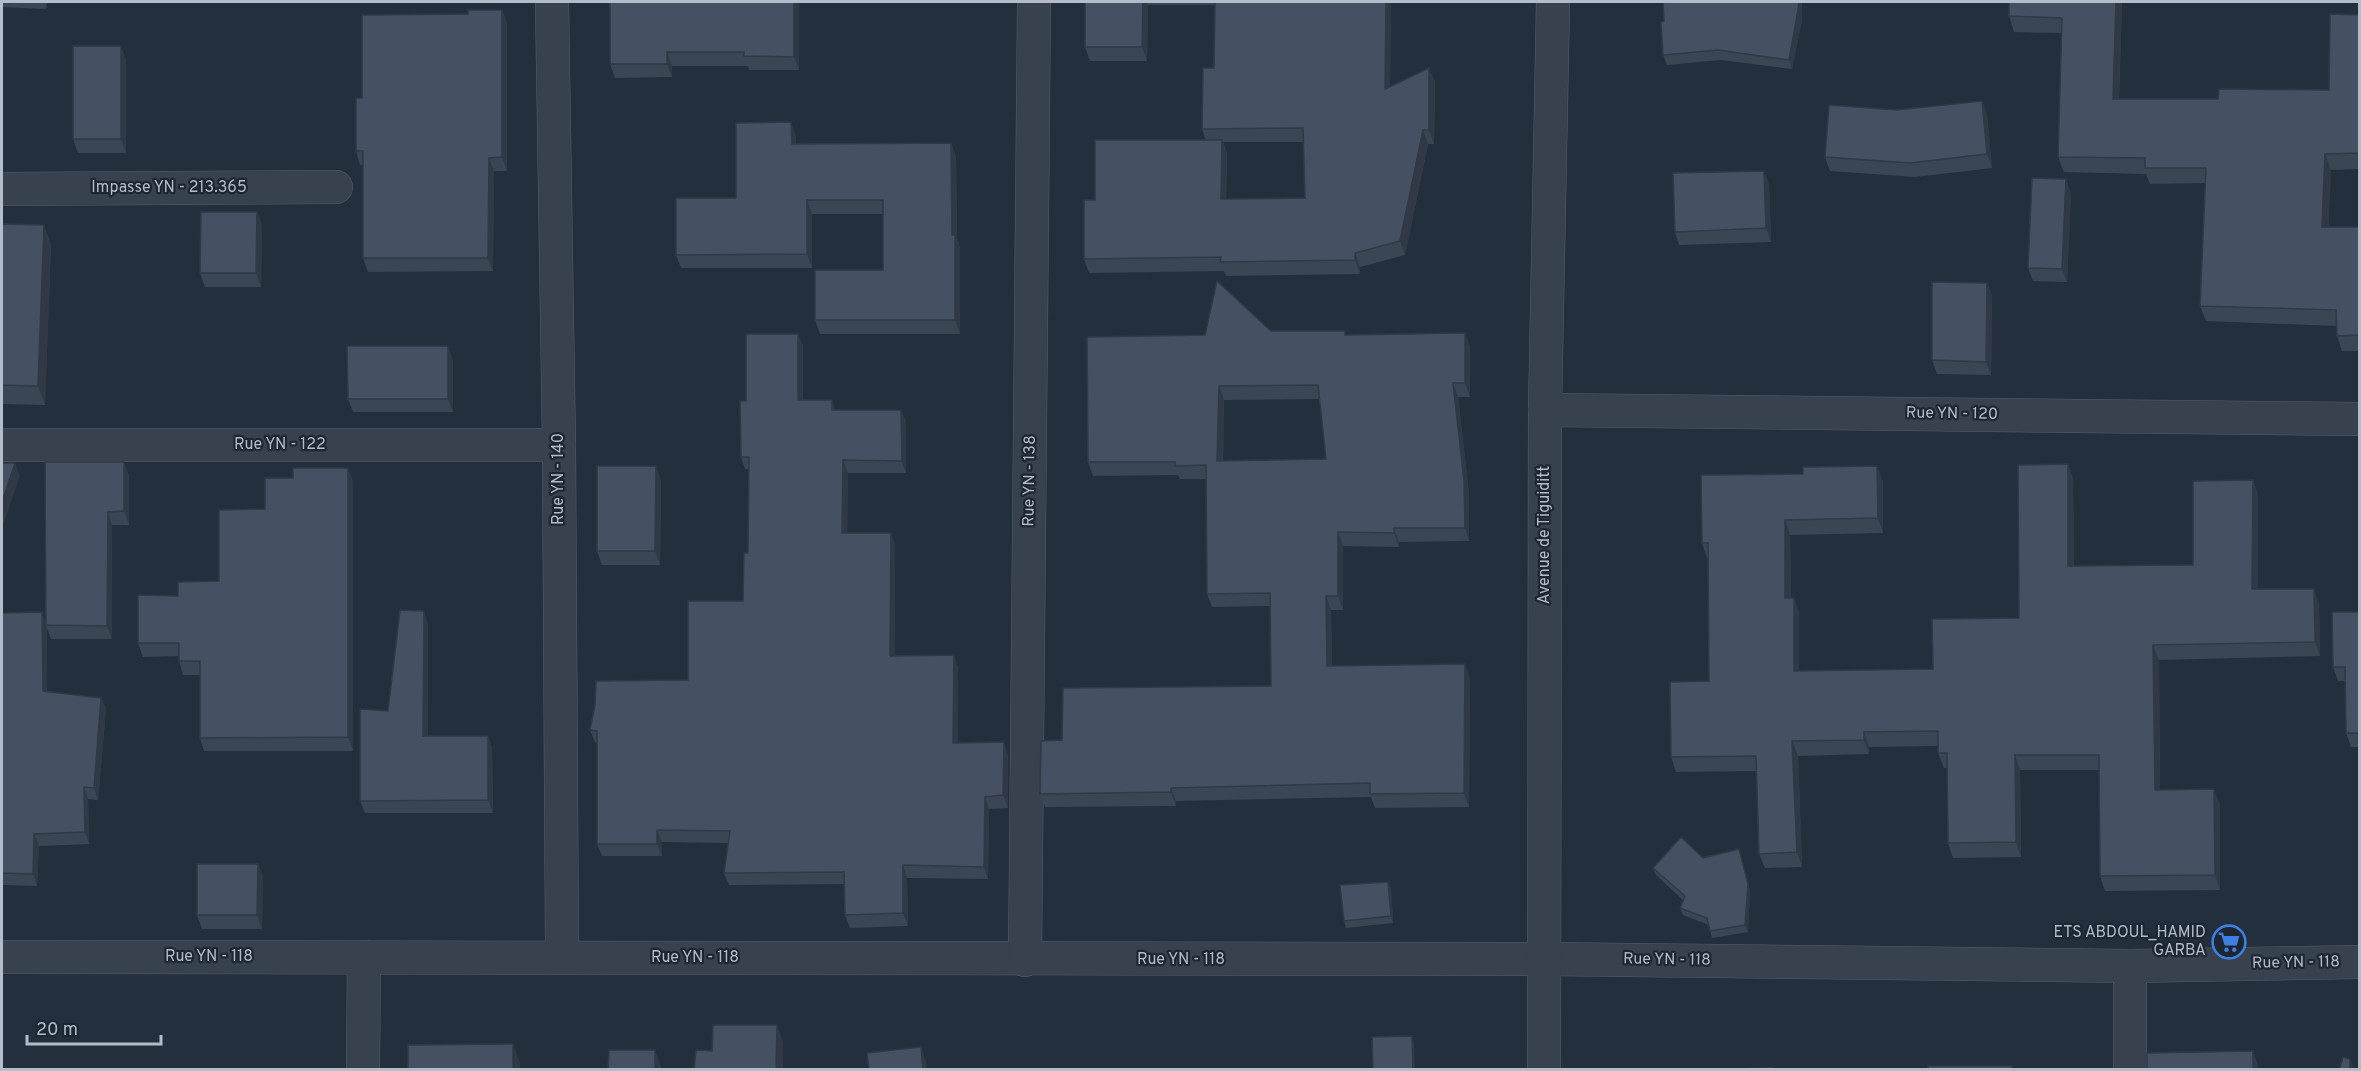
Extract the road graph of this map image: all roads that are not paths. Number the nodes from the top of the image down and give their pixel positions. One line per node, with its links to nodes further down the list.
1 (552, 2): 9 (street, Rue YN - 140)
2 (1034, 2): 14 (street, Rue YN - 138)
3 (1553, 2): 6 (street, Avenue de Tiguiditt)
4 (336, 187): 5 (street, Impasse YN - 213.365)
5 (2, 189)
6 (1545, 410): 7 (street, Rue YN - 120); 13 (street, Avenue de Tiguiditt)
7 (2360, 418)
8 (2, 445): 9 (street, Rue YN - 122)
9 (559, 445): 12 (street, Rue YN - 140)
10 (2, 957): 11 (street, Rue YN - 118)
11 (364, 957): 12 (street, Rue YN - 118); 17 (street)
12 (562, 957): 14 (street, Rue YN - 118)
13 (1543, 959): 14 (street, Rue YN - 118); 16 (street, Rue YN - 118); 18 (street, Avenue de Tiguiditt)
14 (1025, 960)
15 (2360, 962): 16 (street, Rue YN - 118)
16 (2130, 966): 19 (street)
17 (363, 1070)
18 (1544, 1070)
19 (2130, 1070)

